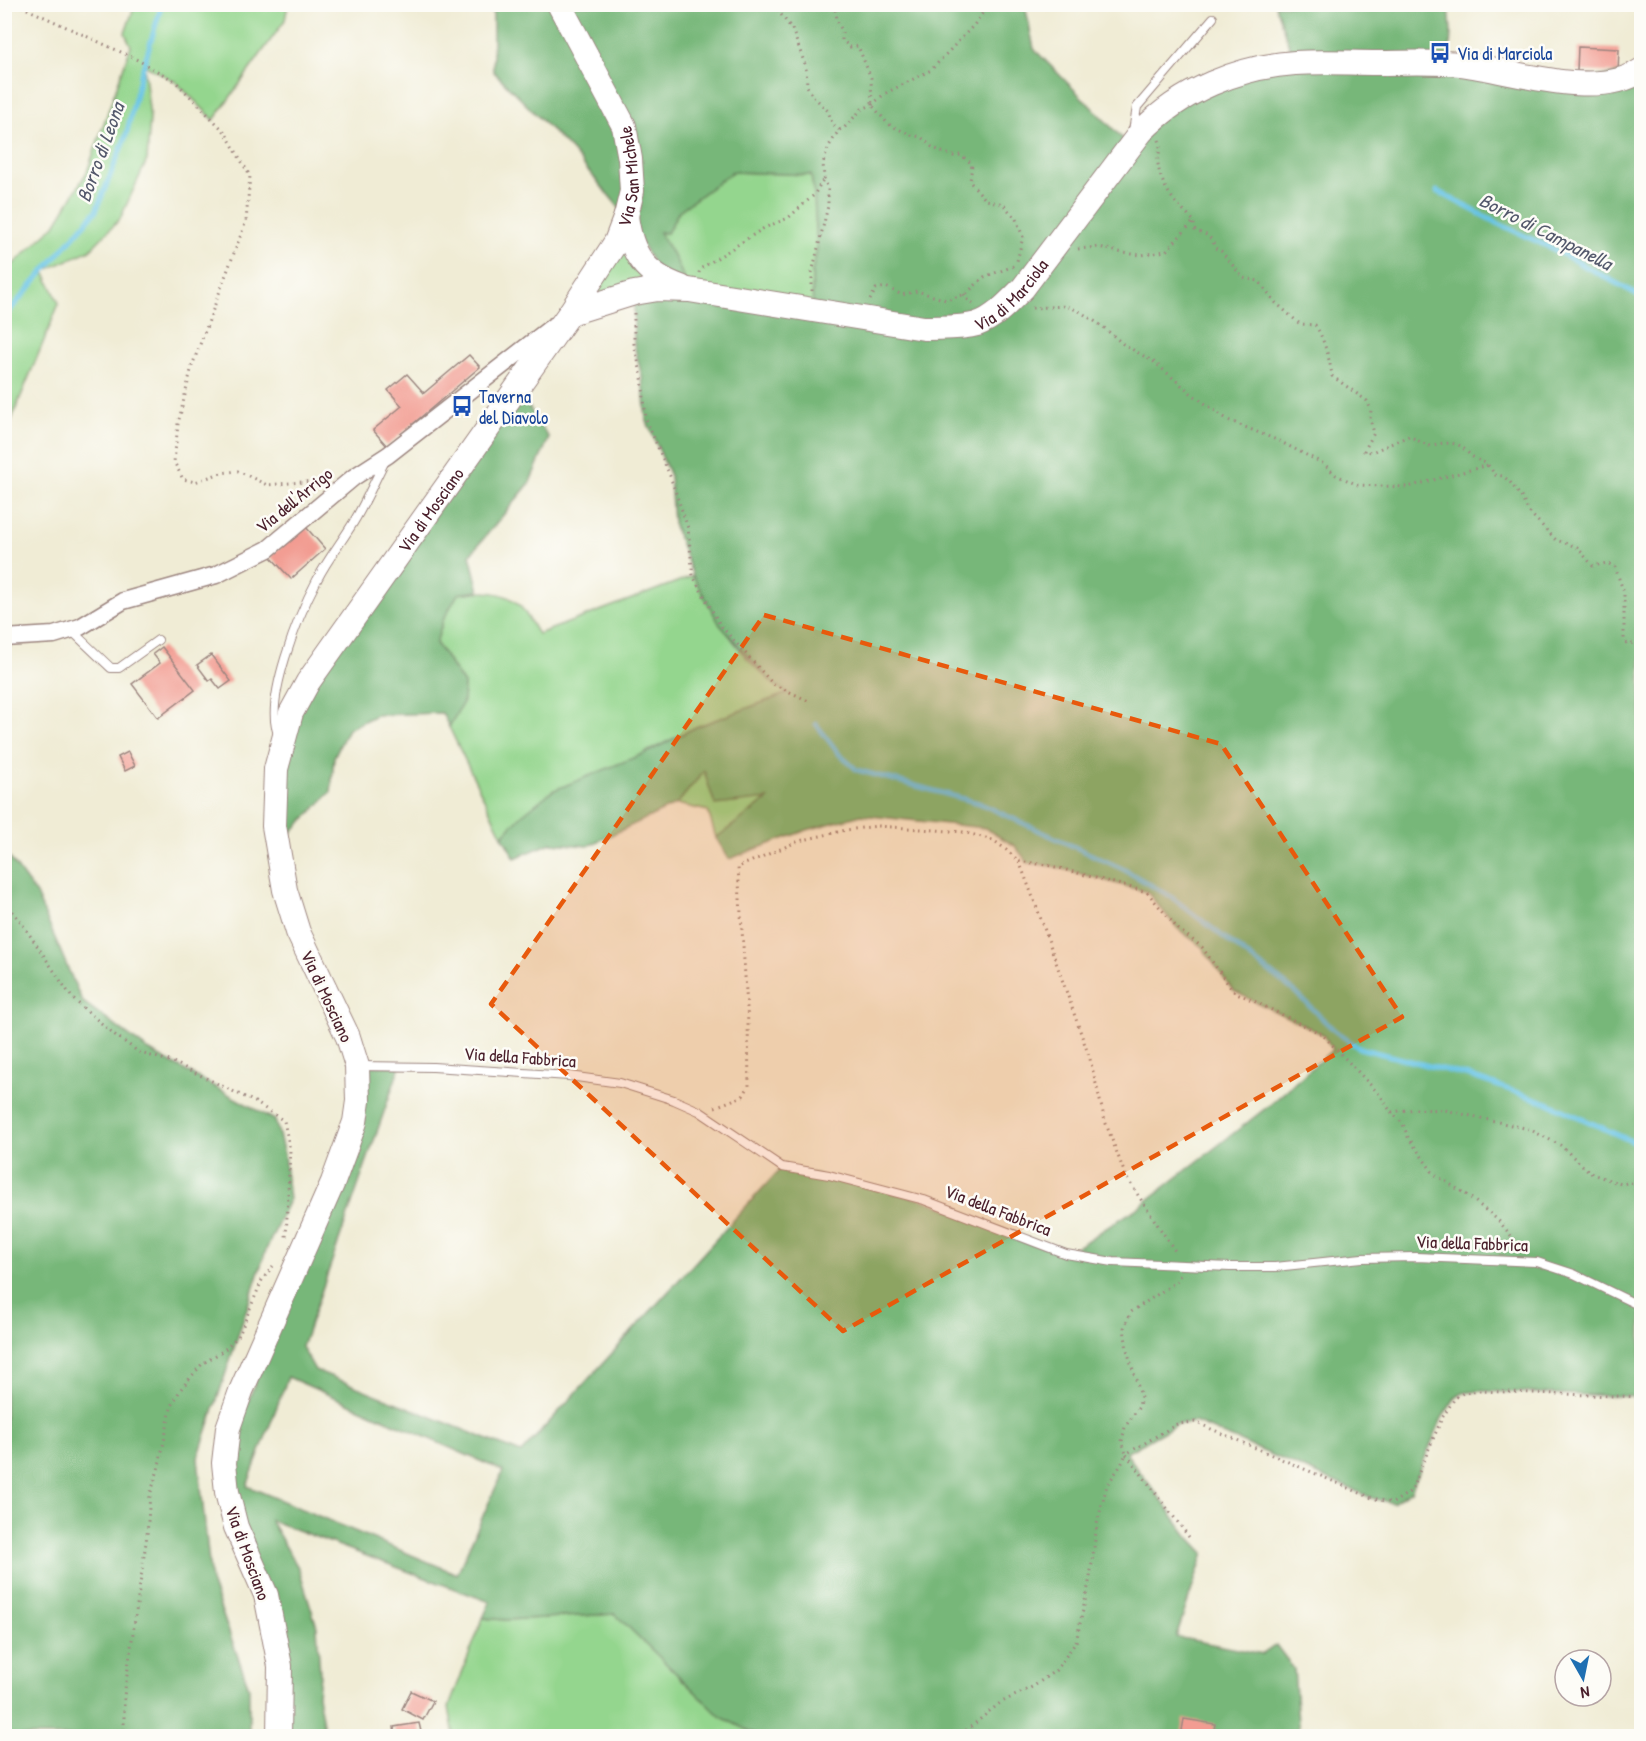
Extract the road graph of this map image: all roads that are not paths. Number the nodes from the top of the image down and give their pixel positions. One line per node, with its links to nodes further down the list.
1 (559, 4): 5 (main road, Via San Michele)
2 (1213, 18): 4 (lane)
3 (1641, 70): 4 (main road, Via di Marciola)
4 (1130, 146): 6 (main road, Via di Marciola)
5 (626, 216): 6 (main road, Via di Marciola); 7 (main road, Via San Michele)
6 (688, 290): 7 (main road, Via di Marciola)
7 (570, 313): 8 (street, Via dell'Arrigo); 12 (main road, Via di Mosciano)
8 (388, 455): 9 (street, Via dell'Arrigo); 12 (lane)
9 (70, 630): 10 (street, Via dell'Arrigo); 11 (lane)
10 (4, 638)
11 (158, 640)
12 (283, 742): 13 (main road, Via di Mosciano)
13 (357, 1066): 14 (lane, Via della Fabbrica); 15 (main road, Via di Mosciano)
14 (1641, 1307)
15 (279, 1737)

